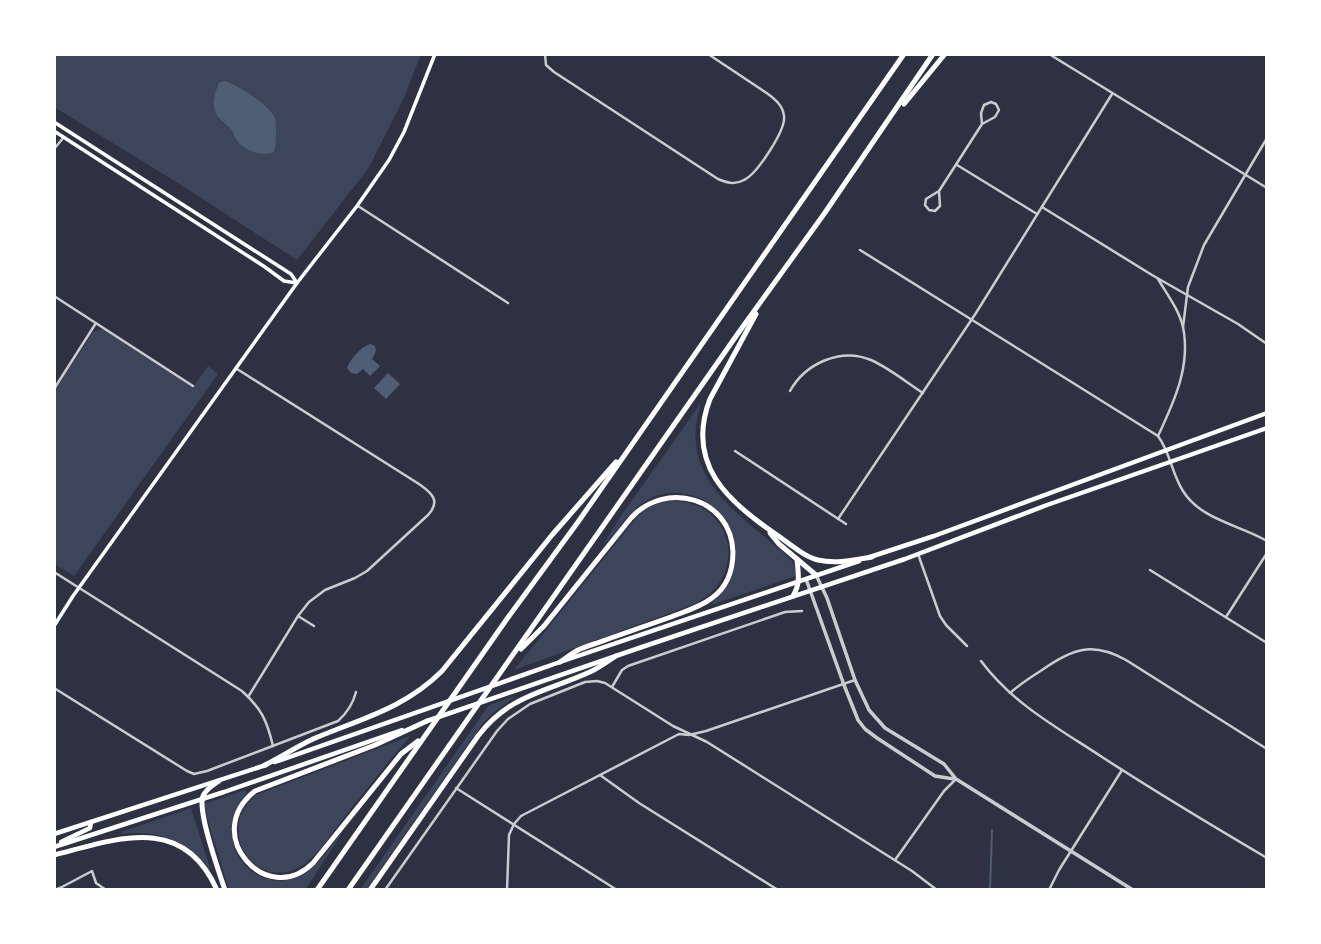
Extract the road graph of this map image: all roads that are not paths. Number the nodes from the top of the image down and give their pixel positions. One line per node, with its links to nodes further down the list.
1 (435, 54): 21 (main road)
2 (545, 54): 3 (street)
3 (708, 54)
4 (904, 54): 45 (highway)
5 (933, 54): 11 (highway)
6 (945, 54): 11 (highway)
7 (1049, 54): 8 (street)
8 (1112, 94): 18 (street); 22 (street)
9 (54, 122): 12 (main road)
10 (982, 124): 10 (street); 17 (street)
11 (884, 128): 29 (highway)
12 (68, 130): 14 (main road); 26 (main road)
13 (54, 131): 14 (main road)
14 (64, 137): 16 (street); 26 (main road)
15 (1267, 138): 18 (street)
16 (54, 149)
17 (957, 164): 20 (street); 23 (street)
18 (1244, 175): 19 (street); 27 (street)
19 (1267, 188)
20 (939, 191): 20 (street)
21 (357, 206): 26 (main road); 30 (street)
22 (1042, 207): 23 (street); 25 (street)
23 (1037, 214): 31 (street)
24 (860, 250): 31 (street)
25 (1156, 277): 27 (street); 33 (street)
26 (297, 283): 35 (main road)
27 (1187, 294): 33 (street); 34 (street)
28 (54, 296): 32 (street)
29 (766, 296): 51 (highway); 74 (highway)
30 (508, 303)
31 (971, 319): 41 (street); 44 (street)
32 (96, 323): 37 (street); 38 (street)
33 (1182, 327): 44 (street)
34 (1267, 344)
35 (237, 369): 63 (main road); 67 (street)
36 (54, 379): 37 (street)
37 (59, 382): 39 (street)
38 (193, 386)
39 (54, 389)
40 (790, 391): 41 (street)
41 (923, 393): 49 (street)
42 (1267, 413): 46 (main road)
43 (1267, 428): 48 (main road)
44 (1158, 436): 46 (street)
45 (634, 442): 86 (highway); 89 (highway)
46 (1166, 450): 48 (street); 55 (main road)
47 (734, 451): 49 (street)
48 (1171, 463): 52 (street); 54 (main road)
49 (838, 519): 50 (street)
50 (846, 524)
51 (763, 525): 55 (highway); 56 (highway)
52 (1267, 541)
53 (1267, 553): 68 (street)
54 (918, 554): 62 (main road); 72 (street)
55 (872, 557): 59 (main road)
56 (797, 559): 59 (highway); 61 (highway)
57 (1150, 569): 68 (street)
58 (54, 572): 63 (street)
59 (816, 575): 60 (main road); 62 (street)
60 (806, 579): 61 (main road); 64 (street)
61 (798, 582): 65 (highway); 76 (main road)
62 (822, 587): 64 (main road); 77 (street)
63 (79, 588): 69 (main road); 83 (street)
64 (810, 590): 65 (main road); 78 (street)
65 (793, 596): 73 (main road)
66 (802, 611): 79 (street)
67 (298, 616): 70 (street); 83 (street)
68 (1226, 617): 71 (street)
69 (54, 626)
70 (314, 626)
71 (1267, 643)
72 (967, 646)
73 (615, 656): 84 (main road); 110 (highway)
74 (509, 661): 76 (highway); 109 (highway)
75 (981, 661): 82 (street)
76 (560, 662): 89 (main road)
77 (855, 680): 78 (street); 92 (street)
78 (844, 685): 85 (street); 92 (street)
79 (612, 687): 85 (street); 94 (street)
80 (54, 688): 87 (street)
81 (356, 692): 87 (street)
82 (1010, 693): 88 (street); 90 (street)
83 (248, 697): 87 (street)
84 (427, 721): 86 (highway); 95 (main road)
85 (690, 734): 91 (street); 103 (street)
86 (424, 737): 108 (highway)
87 (273, 746)
88 (1267, 749)
89 (265, 765): 93 (main road)
90 (1122, 770): 100 (street); 102 (street)
91 (600, 775): 97 (street); 114 (street)
92 (956, 779): 100 (street); 103 (street)
93 (219, 781): 95 (highway); 96 (main road)
94 (456, 788): 97 (street); 111 (street)
95 (202, 800): 99 (main road); 107 (highway)
96 (91, 822): 98 (main road); 99 (main road)
97 (514, 824): 112 (street); 113 (street)
98 (54, 834)
99 (54, 846)
100 (1071, 852): 116 (street); 117 (street)
101 (54, 855): 106 (highway)
102 (1267, 858)
103 (895, 860): 115 (street)
104 (55, 890): 105 (street)
105 (106, 890)
106 (217, 890)
107 (225, 890)
108 (317, 890)
109 (348, 890)
110 (370, 890)
111 (385, 890)
112 (507, 890)
113 (617, 890)
114 (778, 890)
115 (937, 890)
116 (1049, 890)
117 (1133, 890)

